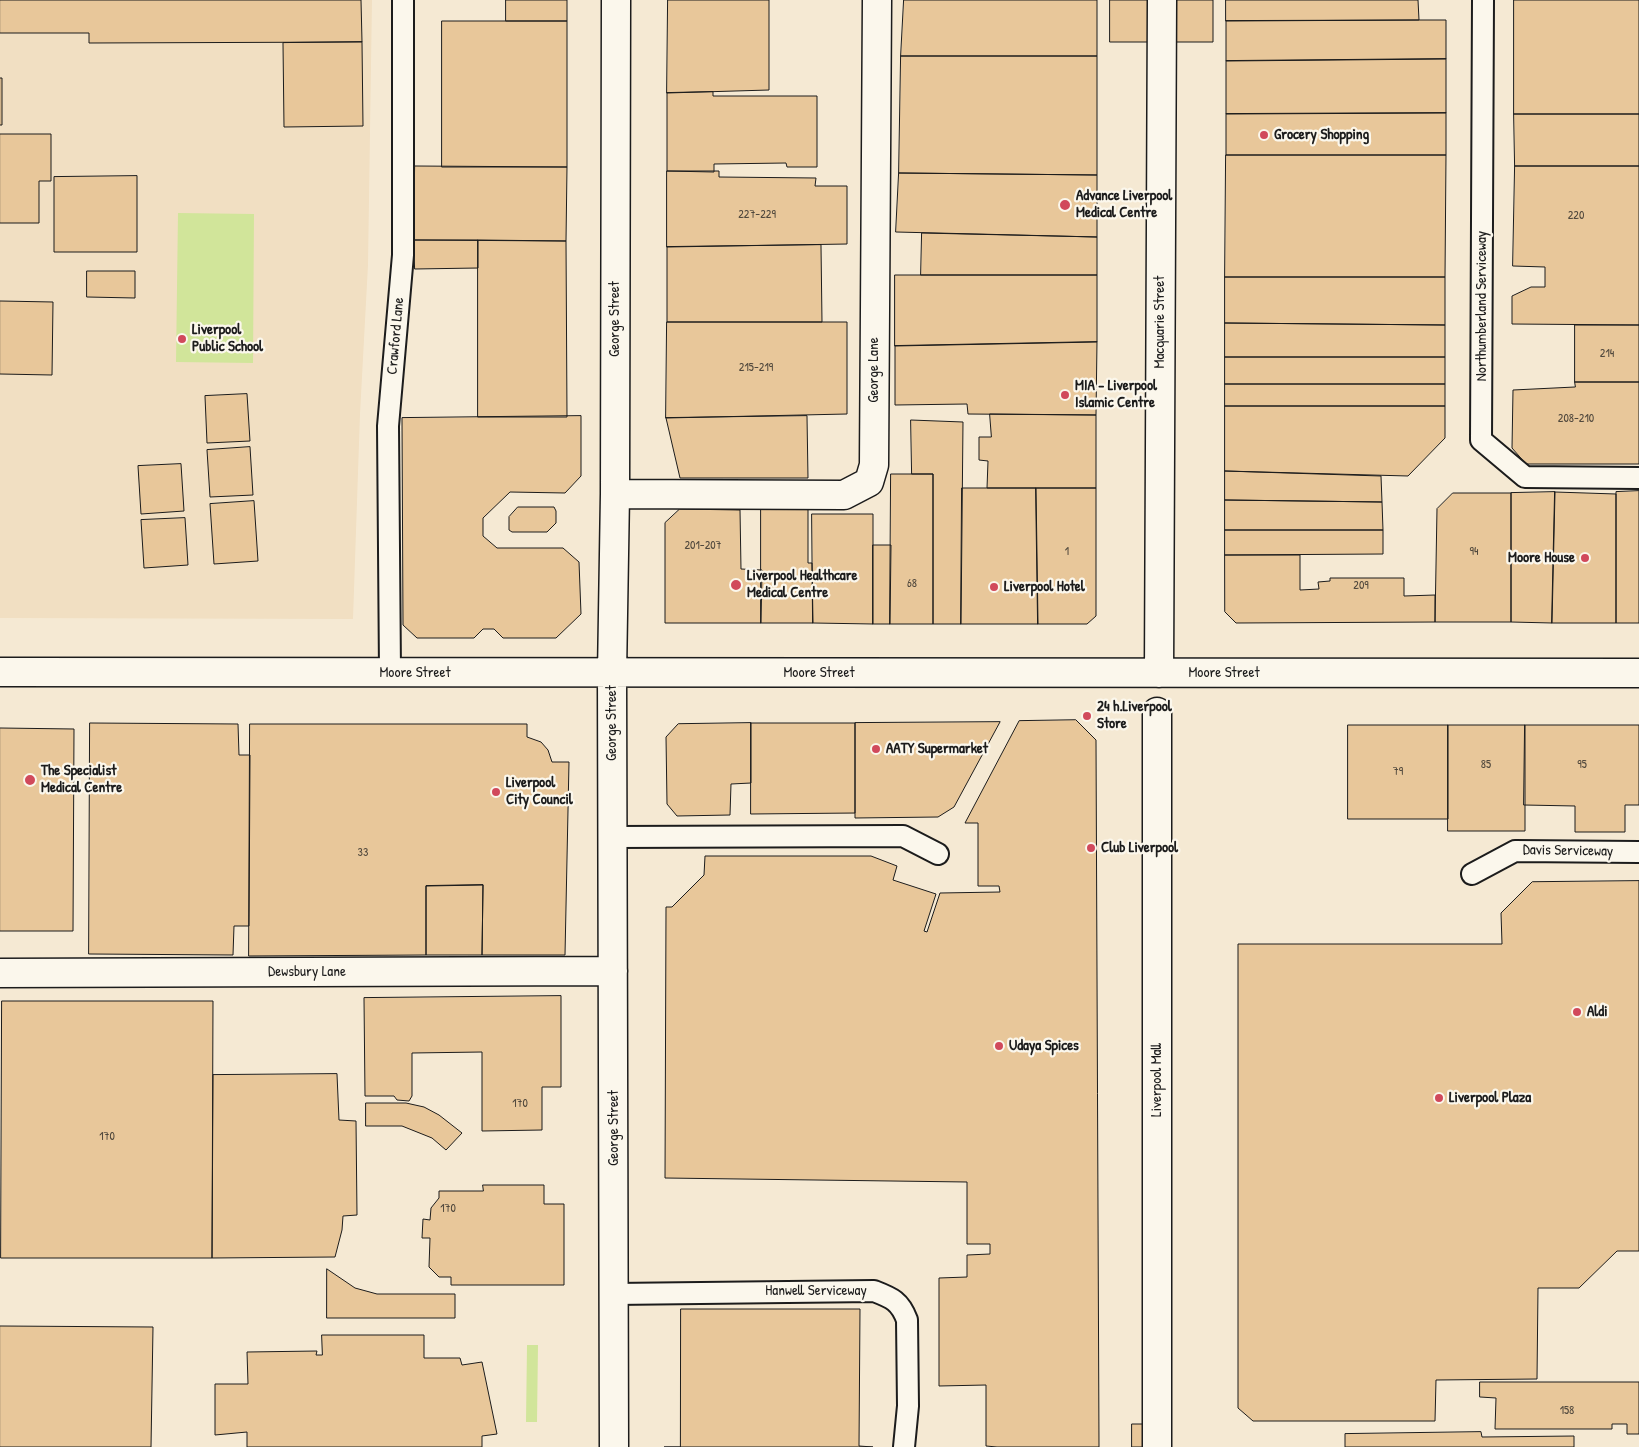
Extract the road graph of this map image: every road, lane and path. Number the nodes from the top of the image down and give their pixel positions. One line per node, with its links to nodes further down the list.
1 (403, 0): 9 (lane, Crawford Lane)
2 (616, 0): 7 (street, George Street)
3 (877, 0): 7 (street, George Lane)
4 (1162, 0): 10 (street, Macquarie Street)
5 (1483, 0): 6 (lane, Northumberland Serviceway)
6 (1639, 478)
7 (615, 494): 11 (street, George Street)
8 (0, 672): 9 (street, Moore Street)
9 (390, 672): 11 (street, Moore Street)
10 (1159, 673): 11 (street, Moore Street); 12 (street, Moore Street)
11 (612, 674): 14 (street, George Street)
12 (1639, 674)
13 (1157, 712): 23 (street, Liverpool Mall)
14 (613, 837): 16 (lane); 18 (street, George Street)
15 (1639, 852): 17 (lane, Davis Serviceway)
16 (938, 854)
17 (1472, 874)
18 (613, 971): 19 (street, Dewsbury Lane); 20 (street, George Street)
19 (0, 973)
20 (614, 1294): 21 (street, George Street); 22 (lane, Hanwell Serviceway)
21 (614, 1447)
22 (904, 1447)
23 (1157, 1447)

